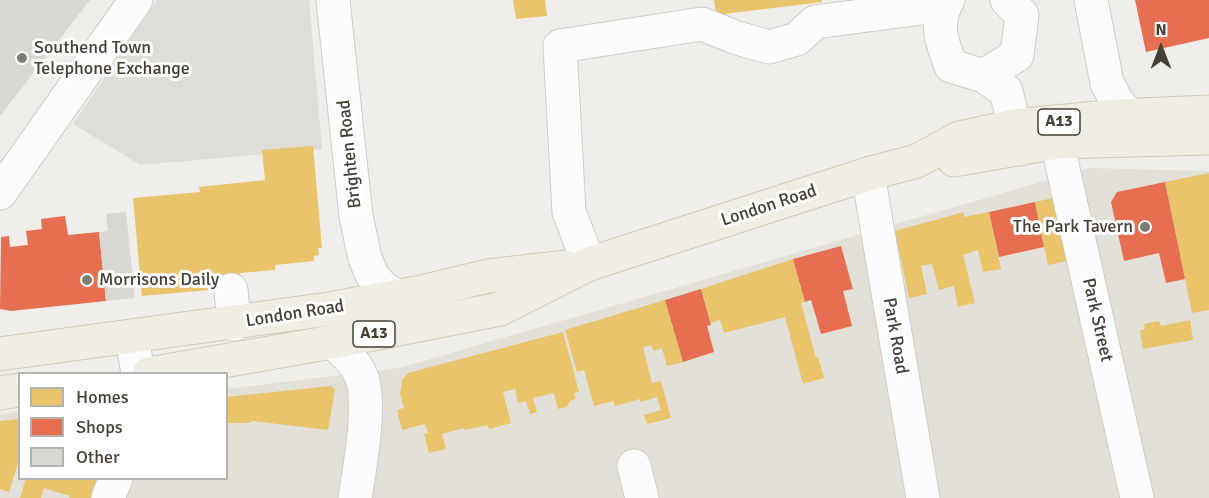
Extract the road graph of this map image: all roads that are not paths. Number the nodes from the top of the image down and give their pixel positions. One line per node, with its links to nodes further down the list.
1 (136, 0): 13 (street)
2 (333, 0): 16 (street, Brighten Road)
3 (1007, 0): 6 (street)
4 (1090, 0): 8 (street)
5 (947, 3): 6 (street); 14 (street)
6 (984, 76): 9 (street)
7 (1209, 112): 8 (main road, London Road / A13)
8 (1129, 115): 9 (main road, London Road / A13)
9 (1017, 137): 11 (main road, London Road / A13); 12 (main road, London Road / A13)
10 (1209, 138): 11 (main road, London Road / A13)
11 (1057, 142): 31 (street, Park Street)
12 (868, 174): 14 (main road, London Road / A13); 30 (street, Park Road)
13 (0, 193)
14 (589, 264): 16 (main road, London Road / A13); 19 (main road, London Road / A13)
15 (231, 290): 17 (street)
16 (396, 296): 17 (main road, London Road / A13)
17 (234, 324): 18 (main road, London Road / A13)
18 (132, 336): 20 (main road, London Road / A13); 21 (street)
19 (332, 342): 22 (main road, London Road / A13); 28 (street)
20 (0, 354)
21 (138, 372)
22 (160, 372)
23 (18, 390): 24 (main road)
24 (0, 393)
25 (634, 466): 29 (street)
26 (115, 480): 27 (street)
27 (108, 498)
28 (355, 498)
29 (642, 498)
30 (923, 498)
31 (1137, 498)

